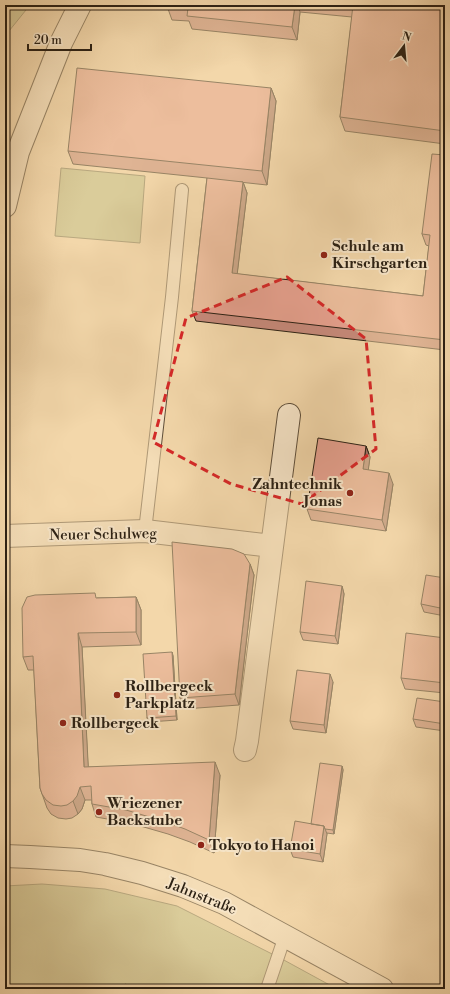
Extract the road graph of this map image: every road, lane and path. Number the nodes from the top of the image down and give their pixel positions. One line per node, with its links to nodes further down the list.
1 (80, 5): 3 (main road)
2 (182, 190): 5 (lane)
3 (5, 206)
4 (289, 415): 7 (main road)
5 (145, 531): 6 (main road, Neuer Schulweg); 7 (main road, Neuer Schulweg)
6 (5, 536)
7 (272, 546): 8 (main road)
8 (245, 750)
9 (5, 856): 10 (main road, Jahnstraße)
10 (285, 936): 11 (lane); 12 (main road, Jahnstraße)
11 (267, 989)
12 (382, 989)

